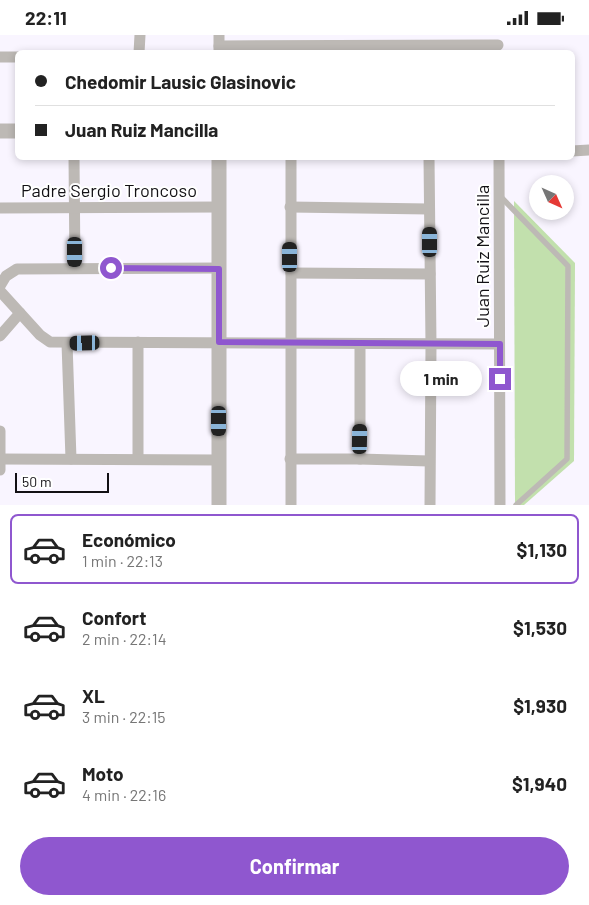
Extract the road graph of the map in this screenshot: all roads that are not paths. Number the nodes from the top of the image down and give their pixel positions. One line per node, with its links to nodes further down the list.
1 (140, 35): 4 (street)
2 (498, 44): 3 (street)
3 (219, 45)
4 (140, 50)
5 (0, 57): 6 (street)
6 (15, 57)
7 (0, 131): 8 (street)
8 (15, 131)
9 (589, 150): 10 (street)
10 (575, 151)
11 (74, 160): 17 (street)
12 (219, 160): 18 (street)
13 (291, 160): 19 (street)
14 (429, 160): 21 (street)
15 (498, 160): 16 (street, Juan Ruiz Mancilla)
16 (499, 195): 36 (street, Juan Ruiz Mancilla); 50 (lane)
17 (74, 206): 18 (street, Padre Sergio Troncoso); 20 (street, Padre Sergio Troncoso); 22 (street)
18 (219, 207): 23 (street)
19 (290, 207): 21 (street); 24 (street)
20 (0, 208)
21 (430, 209): 25 (street)
22 (75, 268): 23 (street); 26 (street)
23 (219, 269): 31 (street)
24 (291, 273): 25 (street); 33 (street)
25 (430, 274): 35 (street)
26 (0, 286)
27 (0, 291): 28 (street)
28 (20, 313): 29 (street); 32 (street)
29 (0, 336)
30 (138, 342): 31 (street); 32 (street); 40 (street)
31 (219, 342): 33 (street); 43 (street)
32 (67, 343): 39 (street)
33 (291, 344): 34 (street); 41 (street)
34 (360, 344): 35 (street); 42 (street)
35 (431, 344): 36 (street); 44 (street)
36 (500, 344): 49 (street, Juan Ruiz Mancilla)
37 (0, 431): 38 (street)
38 (0, 459): 39 (street); 45 (street)
39 (71, 459): 40 (street)
40 (138, 459): 43 (street)
41 (290, 459): 42 (street); 47 (street)
42 (360, 459): 44 (street)
43 (219, 460): 46 (street)
44 (429, 461): 48 (street)
45 (0, 470)
46 (219, 505)
47 (291, 505)
48 (430, 505)
49 (500, 505)
50 (516, 505)

